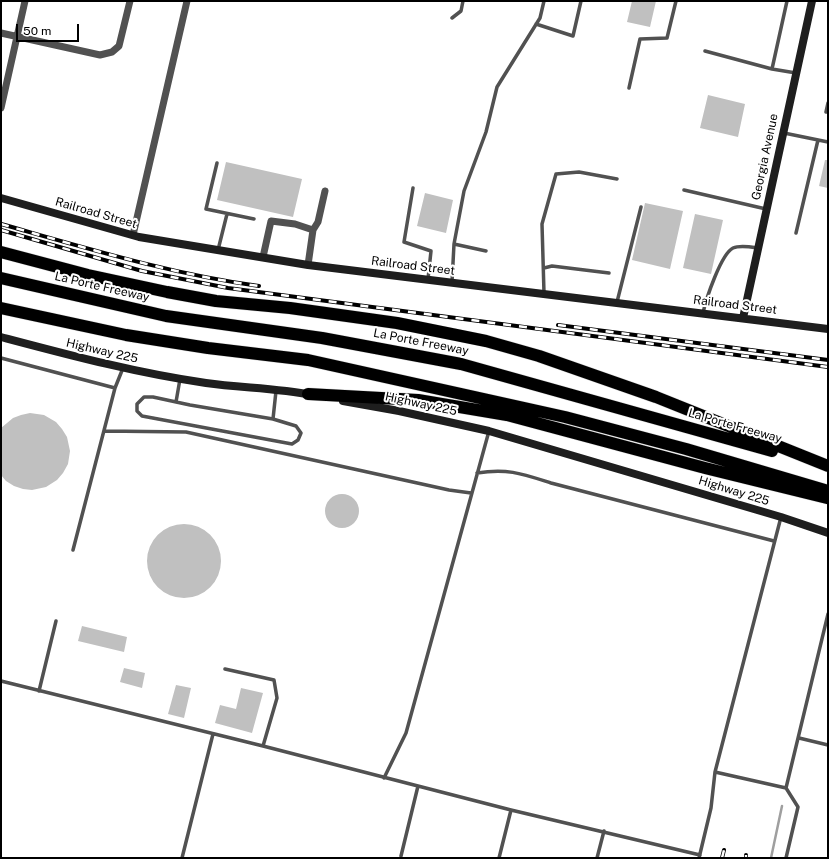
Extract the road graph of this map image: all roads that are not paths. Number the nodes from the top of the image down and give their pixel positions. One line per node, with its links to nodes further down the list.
1 (25, 1): 13 (street)
2 (130, 1): 13 (street)
3 (187, 1): 36 (street)
4 (463, 1): 10 (lane)
5 (544, 1): 11 (lane)
6 (581, 1): 11 (lane)
7 (676, 1): 17 (lane)
8 (786, 1): 15 (lane)
9 (812, 1): 16 (street, Georgia Avenue)
10 (452, 18)
11 (536, 24): 37 (lane)
12 (1, 33): 13 (street)
13 (17, 36): 19 (street)
14 (705, 51): 15 (lane)
15 (772, 69): 16 (lane)
16 (796, 73): 21 (street, Georgia Avenue)
17 (628, 88)
18 (828, 104): 20 (lane)
19 (1, 108)
20 (828, 112)
21 (783, 133): 22 (lane); 31 (street, Georgia Avenue)
22 (818, 140): 23 (lane); 35 (lane)
23 (828, 142)
24 (217, 163): 32 (lane)
25 (617, 179): 44 (lane)
26 (413, 188): 47 (lane)
27 (684, 190): 31 (lane)
28 (325, 191): 34 (street)
29 (1, 198): 36 (street, Railroad Street)
30 (641, 207): 50 (lane)
31 (766, 209): 38 (street, Georgia Avenue)
32 (227, 214): 33 (lane); 39 (lane)
33 (254, 219)
34 (313, 230): 42 (street); 43 (street)
35 (796, 233)
36 (133, 235): 39 (street, Railroad Street)
37 (454, 244): 40 (lane); 48 (lane)
38 (758, 248): 52 (lane); 53 (street, Georgia Avenue)
39 (218, 250): 42 (street, Railroad Street)
40 (486, 251)
41 (1, 252): 66 (highway)
42 (263, 257): 43 (street, Railroad Street)
43 (308, 265): 47 (street, Railroad Street)
44 (544, 268): 45 (lane); 49 (lane)
45 (610, 273)
46 (1, 278): 66 (highway, La Porte Freeway)
47 (428, 279): 48 (street, Railroad Street)
48 (452, 282): 49 (street, Railroad Street)
49 (544, 295): 50 (street, Railroad Street)
50 (617, 302): 52 (street, Railroad Street)
51 (1, 308): 68 (highway)
52 (703, 313): 53 (street, Railroad Street)
53 (743, 318): 54 (street, Railroad Street)
54 (828, 329)
55 (1, 338): 57 (street, Highway 225)
56 (1, 358): 59 (lane)
57 (123, 368): 58 (street, Highway 225); 59 (lane)
58 (180, 379): 60 (street, Highway 225); 62 (lane)
59 (115, 388): 64 (lane)
60 (276, 391): 61 (street, Highway 225); 63 (lane)
61 (308, 394): 65 (street, Highway 225); 70 (highway)
62 (176, 402): 63 (lane); 63 (lane)
63 (272, 419)
64 (104, 430): 69 (lane); 74 (lane)
65 (489, 431): 67 (lane); 71 (street, Highway 225)
66 (828, 466)
67 (477, 473): 69 (lane); 73 (lane)
68 (828, 491)
69 (471, 494): 85 (lane)
70 (828, 499)
71 (781, 517): 72 (street, Highway 225); 73 (lane)
72 (828, 533)
73 (774, 541): 84 (lane)
74 (73, 550)
75 (828, 614): 81 (lane)
76 (56, 621): 79 (lane)
77 (225, 669): 83 (lane)
78 (1, 681): 79 (lane)
79 (39, 691): 80 (lane)
80 (213, 734): 83 (lane); 92 (lane)
81 (799, 738): 82 (lane); 87 (lane)
82 (828, 745)
83 (263, 746): 85 (lane)
84 (715, 772): 87 (lane); 91 (lane)
85 (384, 778): 86 (lane)
86 (418, 786): 88 (lane); 90 (lane)
87 (786, 788): 95 (lane)
88 (511, 810): 89 (lane); 93 (lane)
89 (604, 831): 91 (lane); 94 (lane)
90 (401, 856)
91 (700, 857)
92 (182, 858)
93 (499, 858)
94 (597, 858)
95 (786, 858)

